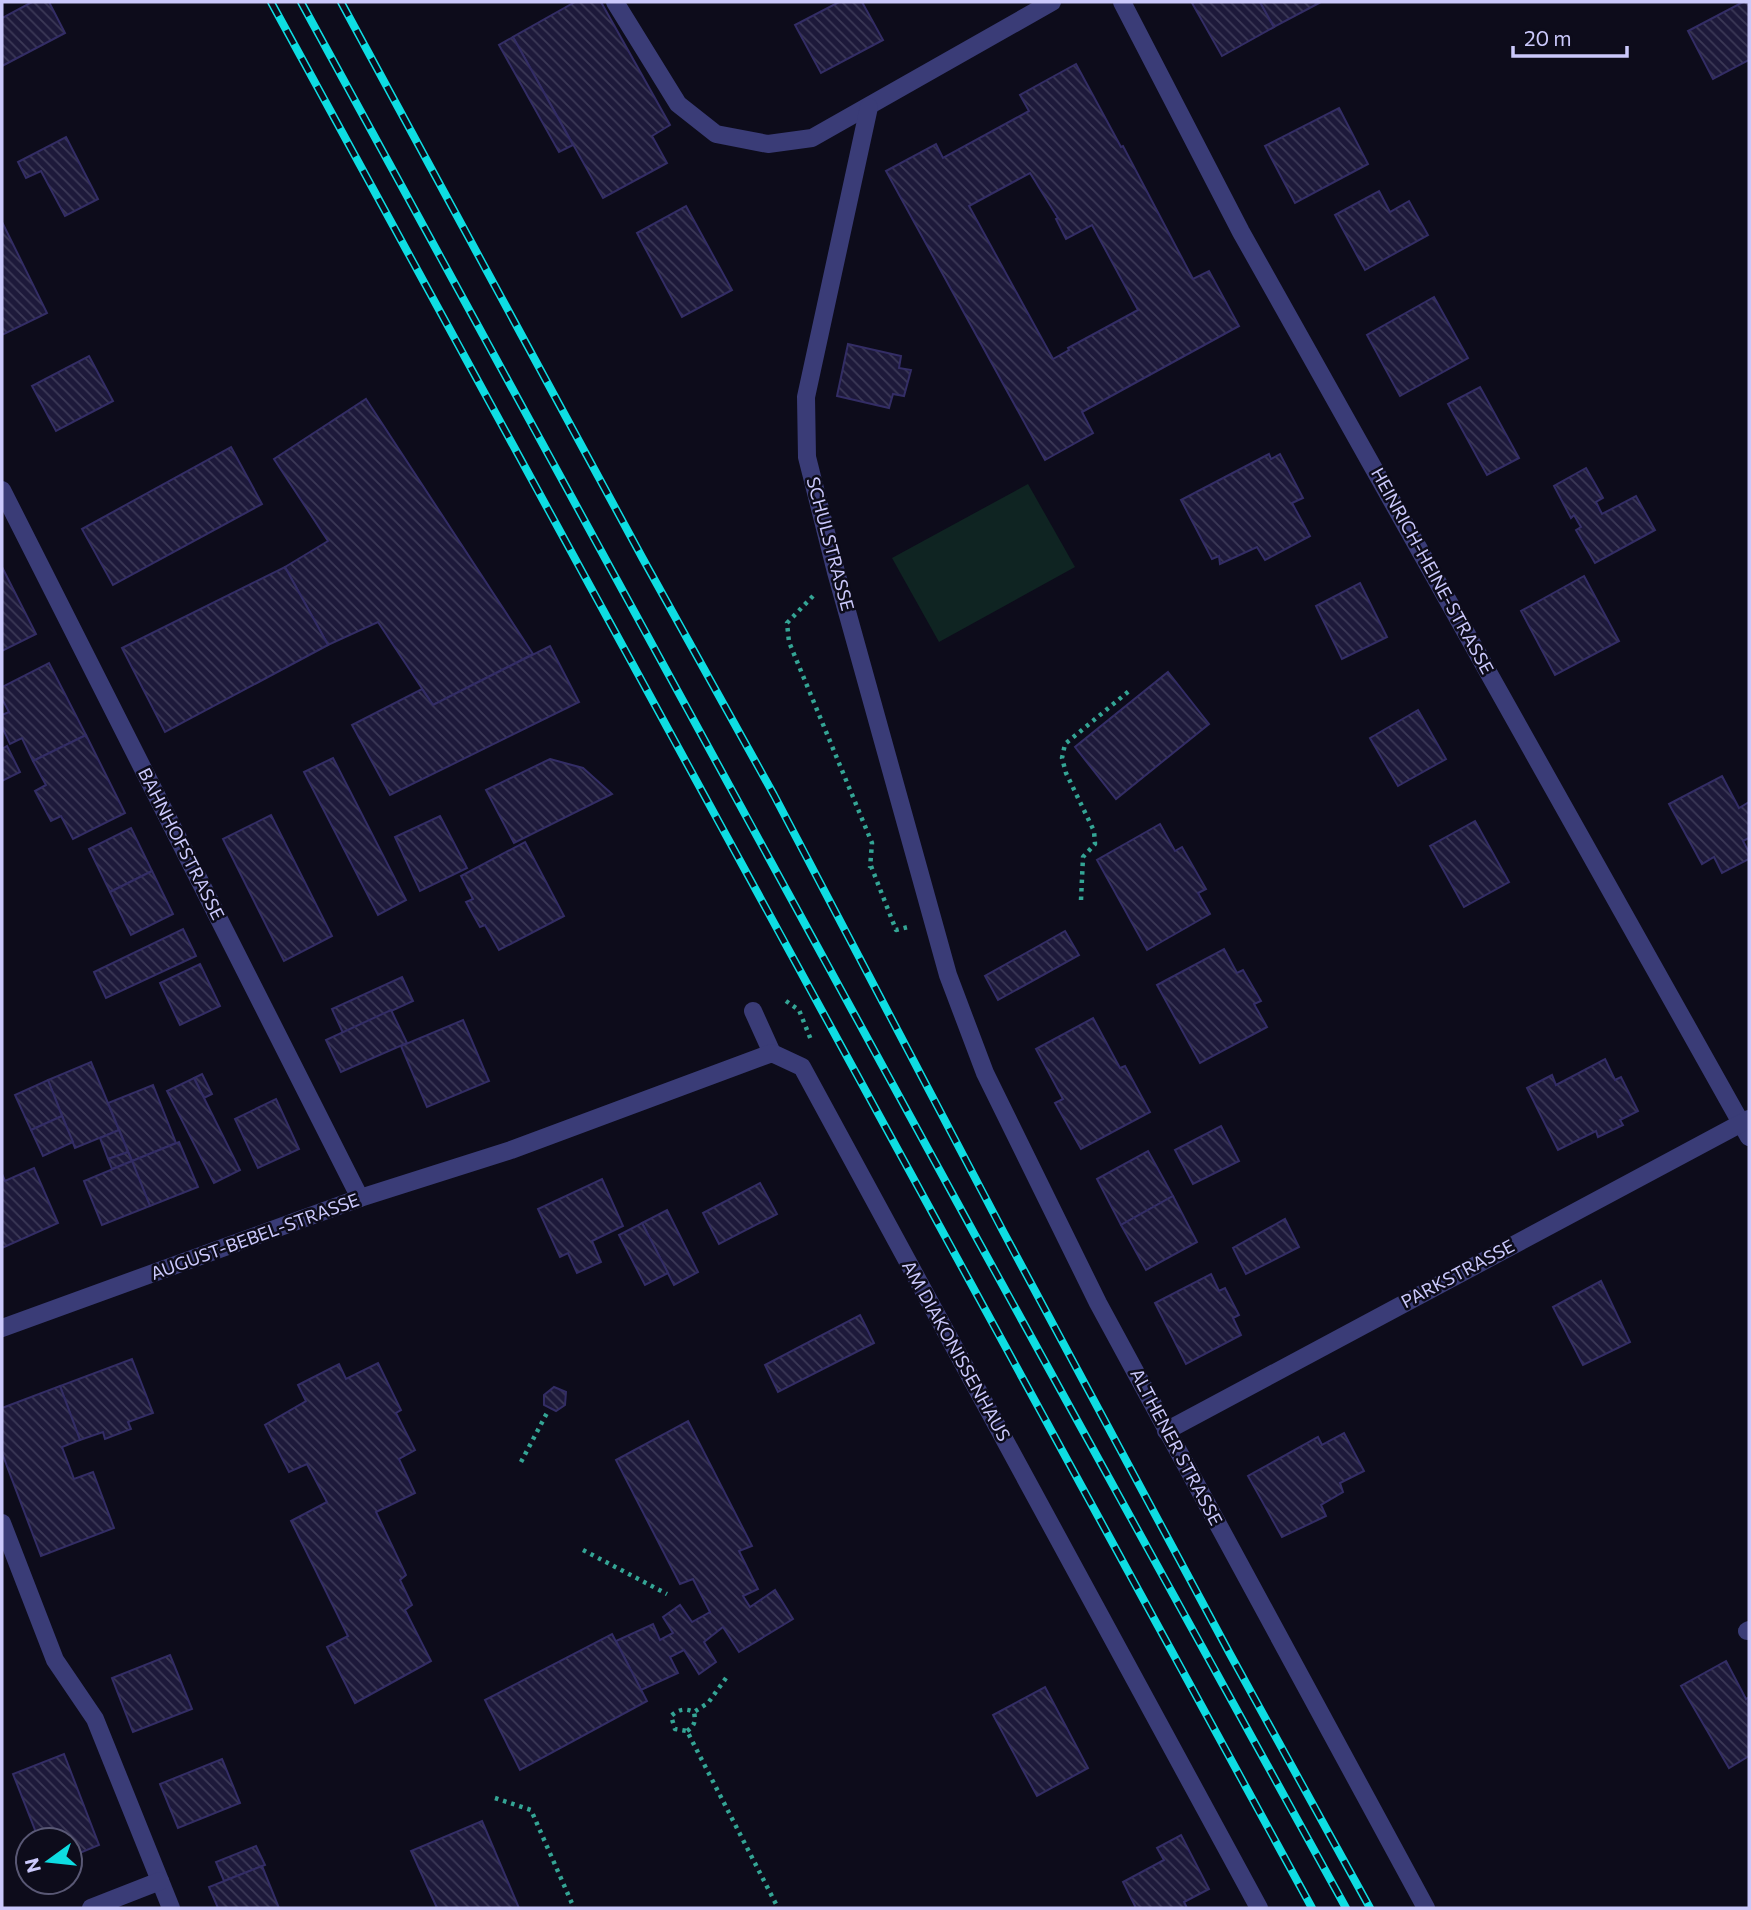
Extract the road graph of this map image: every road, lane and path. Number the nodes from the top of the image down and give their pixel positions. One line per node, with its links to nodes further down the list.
1 (615, 2): 4 (street)
2 (1052, 2): 4 (street)
3 (1122, 2): 15 (street, HEINRICH-HEINE-STRASSE)
4 (869, 107): 6 (street, SCHULSTRASSE)
5 (2, 490): 16 (street, BAHNHOFSTRASSE)
6 (836, 572): 9 (path); 10 (street, SCHULSTRASSE)
7 (1129, 691): 8 (path)
8 (1081, 900)
9 (897, 930)
10 (948, 975): 19 (street, ALTHENER STRASSE)
11 (786, 1001): 14 (path)
12 (754, 1011): 13 (street)
13 (772, 1053): 14 (street); 16 (street, AUGUST-BEBEL-STRASSE)
14 (802, 1067): 33 (street, AM DIAKONISSENHAUS)
15 (1747, 1126): 19 (street, PARKSTRASSE)
16 (360, 1198): 17 (street, AUGUST-BEBEL-STRASSE)
17 (2, 1328)
18 (548, 1411): 20 (path)
19 (1166, 1431): 34 (street, ALTHENER STRASSE)
20 (521, 1462)
21 (2, 1523): 28 (street)
22 (583, 1550): 23 (path)
23 (667, 1594)
24 (726, 1678): 25 (path)
25 (694, 1712): 26 (path); 26 (path)
26 (687, 1731): 32 (path)
27 (495, 1798): 31 (path)
28 (160, 1881): 29 (street); 30 (street)
29 (91, 1908)
30 (171, 1908)
31 (574, 1908)
32 (778, 1908)
33 (1259, 1908)
34 (1426, 1908)

